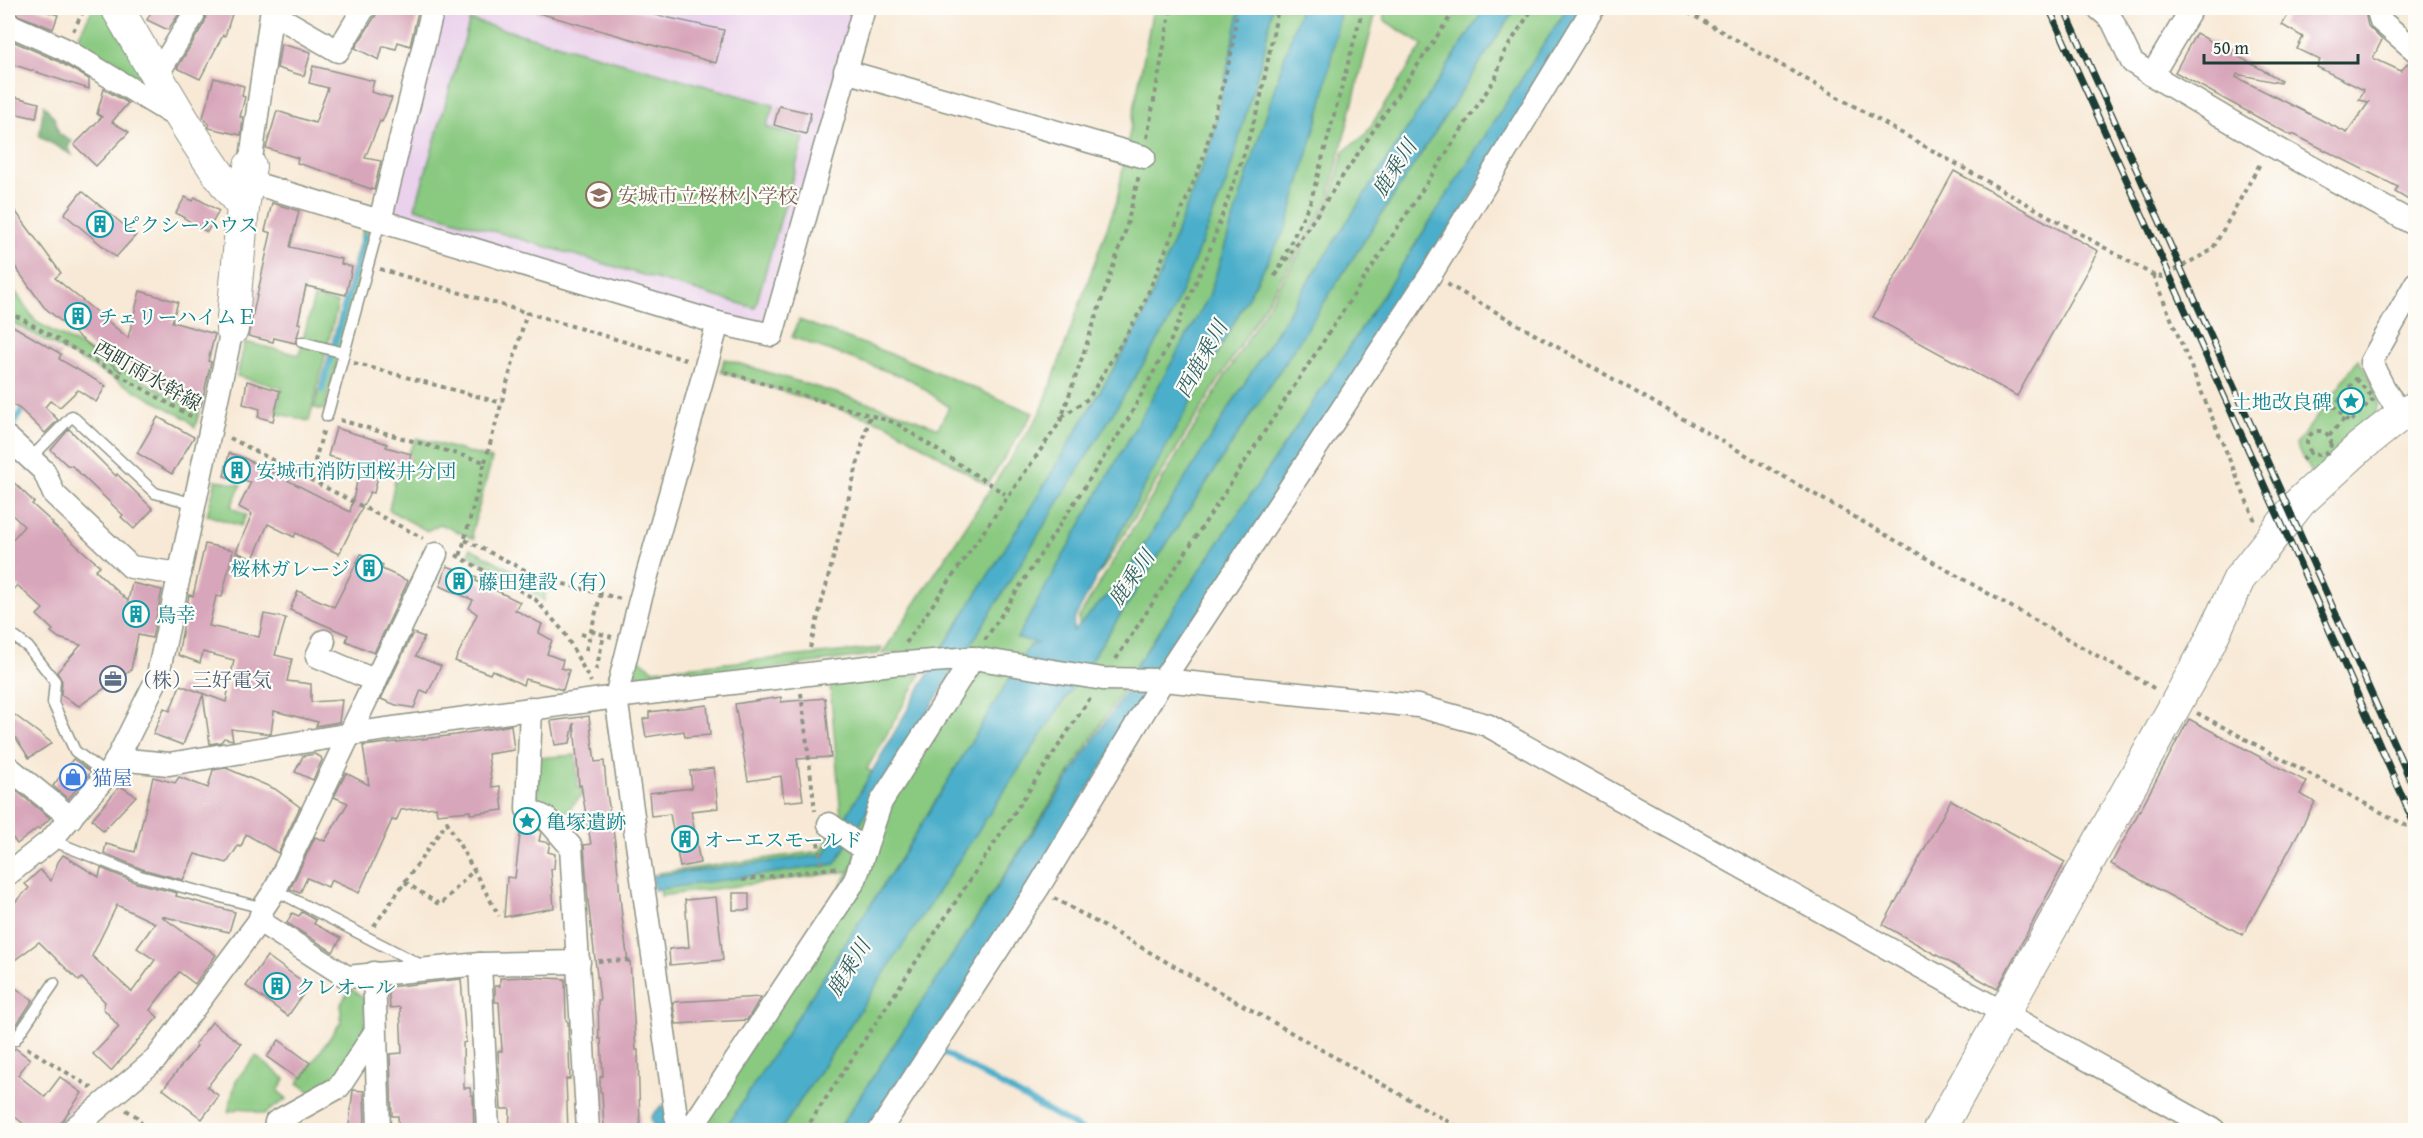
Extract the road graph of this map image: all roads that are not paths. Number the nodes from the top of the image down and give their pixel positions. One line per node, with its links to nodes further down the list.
1 (117, 8): 14 (street)
2 (364, 8): 9 (street)
3 (433, 8): 19 (street)
4 (864, 8): 13 (street)
5 (1593, 8): 36 (street)
6 (2098, 8): 15 (street)
7 (2192, 8): 15 (street)
8 (2377, 8): 12 (street)
9 (272, 10): 18 (street)
10 (193, 16): 14 (street)
11 (8, 24): 16 (street)
12 (2415, 51)
13 (845, 71): 17 (street); 22 (street)
14 (157, 75): 16 (street)
15 (2152, 75): 20 (street)
16 (184, 121): 18 (street)
17 (1144, 157)
18 (246, 184): 19 (street); 23 (street)
19 (380, 221): 22 (street); 25 (lane)
20 (2415, 225)
21 (2415, 283): 26 (street)
22 (717, 322): 38 (street)
23 (232, 329): 30 (street)
24 (302, 342): 25 (lane)
25 (343, 356): 27 (lane)
26 (2411, 414): 52 (street)
27 (327, 416)
28 (8, 438): 29 (street)
29 (30, 459): 30 (lane); 32 (street)
30 (195, 504): 32 (street)
31 (436, 554): 37 (street)
32 (180, 574): 42 (street)
33 (8, 633): 42 (lane)
34 (324, 641): 37 (street)
35 (965, 658): 36 (street); 38 (street); 61 (street)
36 (1163, 680): 52 (street); 62 (street)
37 (376, 681): 40 (street)
38 (616, 697): 39 (street); 60 (street)
39 (531, 708): 40 (street); 47 (street)
40 (351, 734): 42 (street); 46 (street)
41 (8, 767): 43 (street)
42 (112, 767): 43 (street)
43 (71, 818): 44 (street)
44 (51, 840): 45 (street); 46 (lane)
45 (8, 874)
46 (266, 906): 49 (lane); 50 (street); 55 (street)
47 (579, 962): 48 (street); 59 (street)
48 (480, 964): 49 (street); 58 (street)
49 (428, 968): 50 (street)
50 (374, 973): 53 (street)
51 (54, 983): 54 (lane)
52 (2004, 1013): 63 (street); 64 (street)
53 (375, 1032): 56 (street); 57 (street)
54 (11, 1038)
55 (72, 1131)
56 (275, 1131)
57 (379, 1131)
58 (489, 1131)
59 (588, 1131)
60 (681, 1131)
61 (690, 1131)
62 (880, 1131)
63 (1939, 1131)
64 (2214, 1131)

